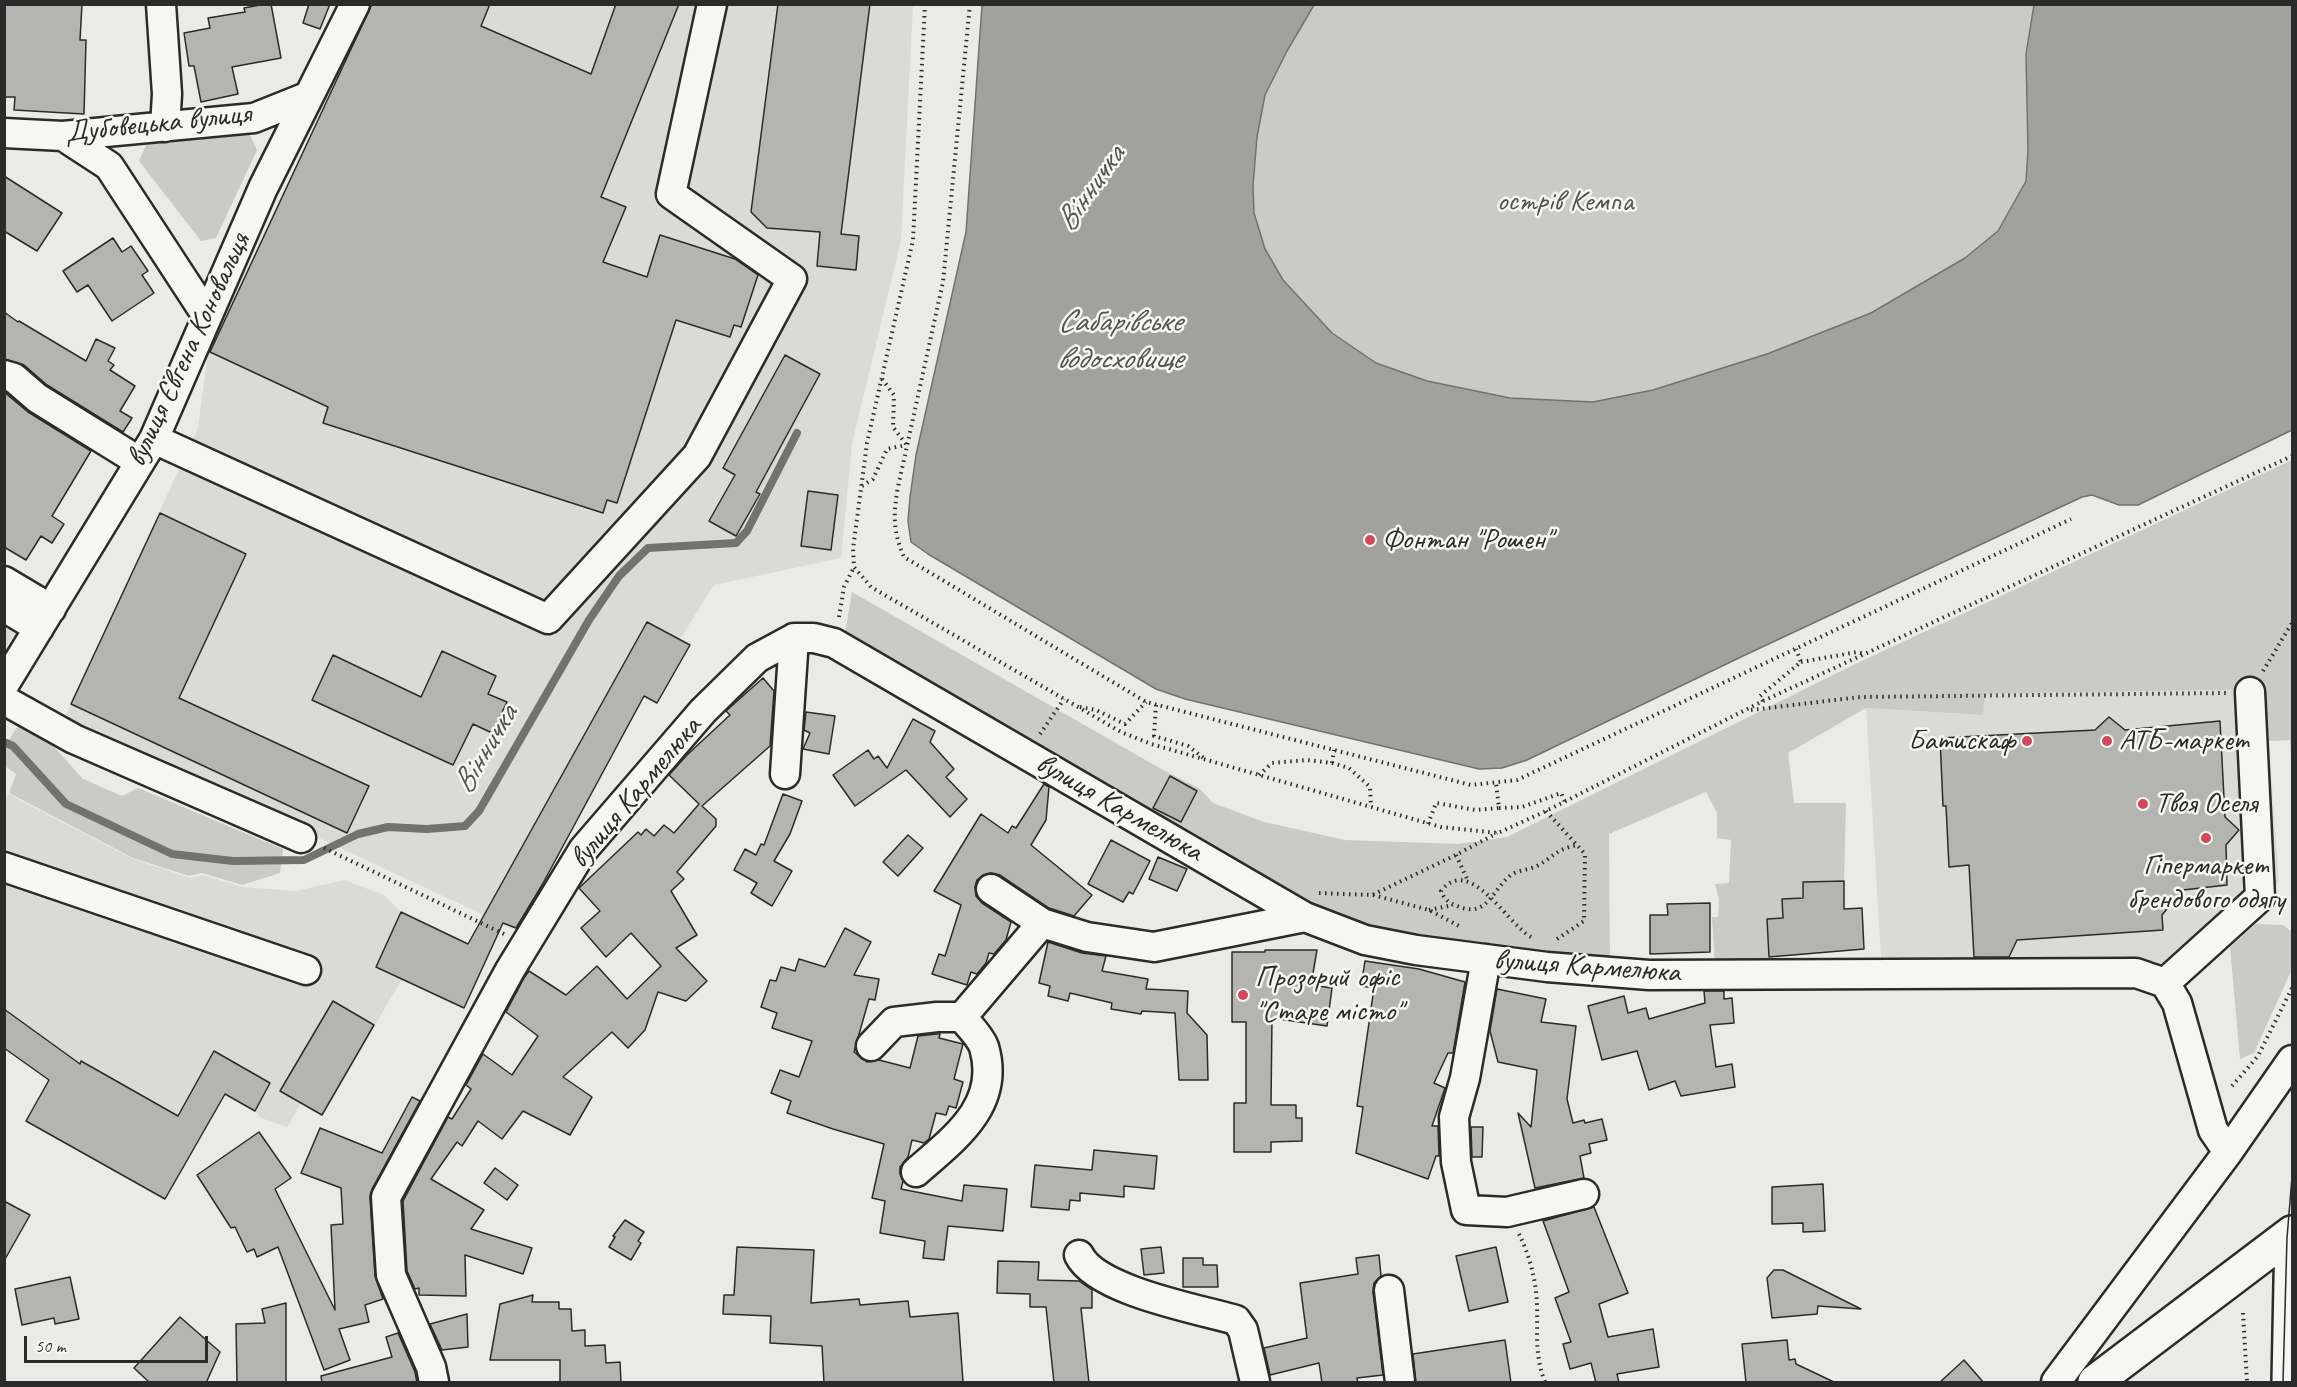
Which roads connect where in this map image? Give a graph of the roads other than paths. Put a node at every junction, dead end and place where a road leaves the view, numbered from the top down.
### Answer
1 (161, 4) edge
2 (355, 4) edge
3 (712, 4) edge
4 (309, 96) junction
5 (165, 127) junction
6 (4, 133) edge
7 (63, 136) junction
8 (207, 316) junction
9 (4, 375) edge
10 (147, 450) junction
11 (4, 581) edge
12 (4, 607) edge
13 (45, 618) junction
14 (794, 638) junction
15 (4, 685) edge
16 (2250, 692) road end
17 (4, 700) edge
18 (785, 774) dead end
19 (301, 838) road end
20 (4, 867) edge
21 (991, 889) dead end
22 (1311, 905) junction
23 (1042, 923) junction
24 (1486, 959) junction
25 (306, 970) dead end
26 (2164, 983) junction
27 (962, 1017) junction
28 (871, 1046) dead end
29 (2292, 1060) edge
30 (2228, 1152) junction
31 (916, 1172) dead end
32 (1584, 1194) dead end
33 (2292, 1232) edge
34 (1079, 1255) dead end
35 (1389, 1290) dead end
36 (434, 1383) edge
37 (1255, 1383) edge
38 (1400, 1383) edge
39 (2056, 1383) edge
40 (2095, 1383) edge
41 (2289, 1383) edge

1 - 5 street
2 - 4 street, вулиця Євгена Коновальця
3 - 10 street
4 - 5 street, Дубовецька вулиця
4 - 8 street, вулиця Євгена Коновальця
5 - 7 street, Дубовецька вулиця
6 - 7 street, Дубовецька вулиця
7 - 8 street
8 - 10 street, вулиця Євгена Коновальця
9 - 10 street
10 - 13 street, вулиця Євгена Коновальця
11 - 13 street
12 - 13 street
13 - 15 street, вулиця Євгена Коновальця
14 - 18 street
14 - 22 street, вулиця Кармелюка
14 - 36 street, вулиця Кармелюка
16 - 26 street
17 - 19 street
20 - 25 street
21 - 23 street
22 - 23 street
22 - 24 street, вулиця Кармелюка
23 - 27 street
24 - 26 street, вулиця Кармелюка
24 - 32 street
26 - 30 street
27 - 28 street
27 - 31 street
29 - 30 street
30 - 39 street
33 - 40 main road
33 - 41 main road
34 - 37 street
35 - 38 street

